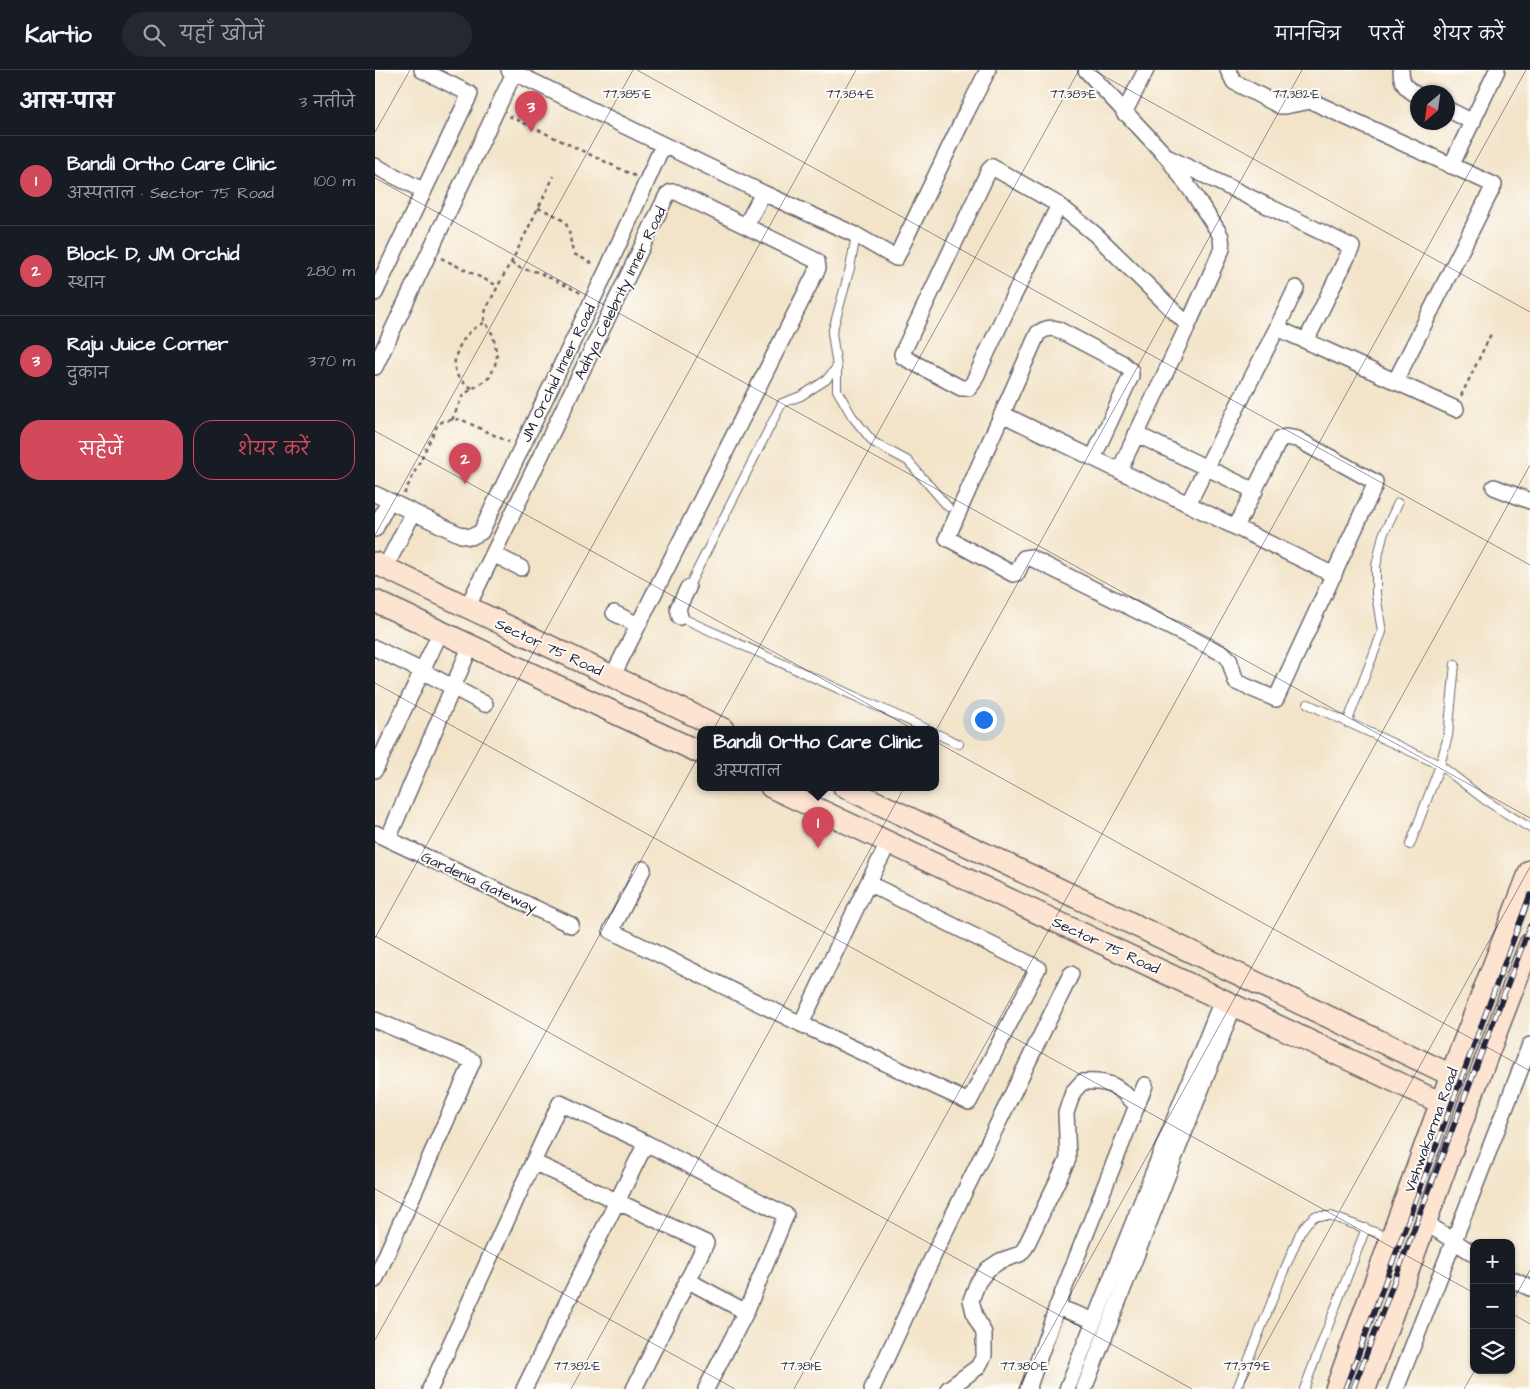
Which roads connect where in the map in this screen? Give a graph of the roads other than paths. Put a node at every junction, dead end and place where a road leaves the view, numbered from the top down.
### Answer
1 (422, 70) edge
2 (988, 70) edge
3 (1086, 70) edge
4 (1146, 70) edge
5 (1228, 70) edge
6 (1401, 70) edge
7 (1497, 70) edge
8 (511, 71) edge
9 (1410, 90) edge
10 (1125, 113) junction
11 (1455, 114) edge
12 (1473, 122) junction
13 (663, 145) junction
14 (1167, 157) junction
15 (375, 166) edge
16 (1451, 166) junction
17 (424, 191) junction
18 (763, 193) junction
19 (1059, 205) junction
20 (746, 225) junction
21 (856, 235) junction
22 (1296, 288) dead end
23 (375, 293) edge
24 (1188, 325) junction
25 (1277, 328) junction
26 (1306, 341) junction
27 (375, 367) edge
28 (837, 367) junction
29 (1395, 382) junction
30 (1455, 409) road end
31 (1002, 414) junction
32 (1136, 434) junction
33 (1093, 458) junction
34 (1206, 468) junction
35 (1119, 471) junction
36 (1494, 487) dead end
37 (1255, 490) junction
38 (375, 494) edge
39 (1530, 501) edge
40 (1398, 503) dead end
41 (394, 504) junction
42 (1188, 504) junction
43 (948, 507) dead end
44 (413, 514) junction
45 (1236, 527) junction
46 (375, 529) edge
47 (493, 554) junction
48 (380, 566) edge
49 (521, 568) dead end
50 (1334, 575) junction
51 (688, 588) joint
52 (375, 601) edge
53 (467, 608) junction
54 (614, 613) dead end
55 (680, 617) joint
56 (638, 625) junction
57 (441, 631) junction
58 (471, 645) junction
59 (375, 648) edge
60 (1455, 664) dead end
61 (422, 671) junction
62 (612, 677) junction
63 (453, 688) junction
64 (485, 704) dead end
65 (1309, 704) dead end
66 (1347, 723) junction
67 (717, 726) edge
68 (920, 726) edge
69 (939, 735) edge
70 (382, 738) edge
71 (959, 744) dead end
72 (697, 752) edge
73 (1439, 765) junction
74 (375, 770) edge
75 (780, 791) edge
76 (852, 791) edge
77 (1530, 828) edge
78 (381, 836) edge
79 (889, 842) junction
80 (1410, 845) dead end
81 (643, 869) dead end
82 (1530, 872) edge
83 (868, 883) junction
84 (571, 925) dead end
85 (1530, 944) edge
86 (1071, 974) dead end
87 (1228, 1002) junction
88 (375, 1020) edge
89 (801, 1024) junction
90 (1530, 1045) edge
91 (1404, 1052) junction
92 (1451, 1075) junction
93 (1391, 1080) junction
94 (1145, 1085) dead end
95 (1441, 1103) junction
96 (1137, 1106) junction
97 (646, 1143) junction
98 (533, 1162) junction
99 (617, 1201) junction
100 (1426, 1223) junction
101 (1366, 1228) junction
102 (1391, 1238) junction
103 (1454, 1242) junction
104 (1470, 1252) edge
105 (375, 1280) edge
106 (687, 1280) junction
107 (1515, 1281) edge
108 (1530, 1288) edge
109 (1057, 1307) junction
110 (745, 1312) junction
111 (1093, 1320) junction
112 (430, 1389) edge
113 (524, 1389) edge
114 (634, 1389) edge
115 (706, 1389) edge
116 (872, 1389) edge
117 (948, 1389) edge
118 (1028, 1389) edge
119 (1067, 1389) edge
120 (1084, 1389) edge
121 (1237, 1389) edge
122 (1304, 1389) edge
123 (1336, 1389) edge
124 (1365, 1389) edge
125 (1396, 1389) edge

1 - 17 street
2 - 21 street
3 - 10 street
4 - 10 street
5 - 16 street
6 - 9 street
7 - 12 street
8 - 13 street
8 - 27 street
10 - 14 street
11 - 12 street
12 - 16 street
13 - 18 street
13 - 44 street, JM Orchid Inner Road
14 - 24 street
14 - 26 street
15 - 17 street
16 - 29 street
17 - 23 street
18 - 20 street
18 - 21 street
19 - 19 street
19 - 24 street
20 - 47 street, Aditya Celebrity Inner Road
20 - 56 street, Aditya Celebrity Inner Road
21 - 28 lane
22 - 25 street
24 - 32 street
25 - 26 street
25 - 34 street
26 - 29 street
28 - 43 lane
28 - 51 lane
29 - 30 street
31 - 33 street
31 - 33 street
31 - 50 street
32 - 34 street
32 - 35 street
33 - 35 street
34 - 37 street
34 - 42 street
35 - 42 street
36 - 39 street
37 - 45 street
37 - 50 street
38 - 41 street, JM Orchid Inner Road
40 - 66 lane
41 - 44 street, JM Orchid Inner Road
41 - 46 street
42 - 45 street
44 - 48 street
45 - 50 street
47 - 49 street
47 - 53 street, Aditya Celebrity Inner Road
48 - 53 street, Sector 75 Road
51 - 55 street
52 - 57 street, Sector 75 Road
53 - 62 street, Sector 75 Road
54 - 56 street
55 - 68 lane
56 - 62 street, Aditya Celebrity Inner Road
57 - 58 street, Sector 75 Road
57 - 61 street
58 - 63 street, Gardenia Gateway
58 - 72 street, Sector 75 Road
59 - 61 street
60 - 73 lane
61 - 63 street
61 - 70 street
62 - 67 street, Sector 75 Road
63 - 64 street
63 - 78 street, Gardenia Gateway
65 - 66 lane
66 - 73 lane
69 - 71 lane
70 - 74 street
73 - 77 lane
73 - 80 lane
75 - 79 street, Sector 75 Road
76 - 91 street, Sector 75 Road
78 - 84 street, Gardenia Gateway
79 - 83 street
79 - 87 street, Sector 75 Road
81 - 89 street
82 - 92 street, Vishwakarma Road
83 - 89 street
83 - 89 street
85 - 100 street, Vishwakarma Road
86 - 116 street
87 - 93 street, Sector 75 Road
87 - 111 street
87 - 120 street
88 - 105 street
90 - 103 street
91 - 92 street, Sector 75 Road
91 - 93 street
92 - 95 street, Vishwakarma Road
93 - 95 street, Sector 75 Road
94 - 96 street
95 - 102 street, Vishwakarma Road
96 - 109 street
96 - 117 street
97 - 98 street
97 - 99 street
97 - 110 street
98 - 99 street
98 - 112 street
99 - 106 street
99 - 113 street
100 - 103 street
100 - 124 street, Vishwakarma Road
101 - 102 lane
101 - 121 lane
101 - 122 lane
102 - 123 street, Vishwakarma Road
103 - 104 street
103 - 125 street
106 - 110 street
106 - 114 street
107 - 108 street
109 - 111 street
109 - 118 street
110 - 115 street
111 - 119 street

